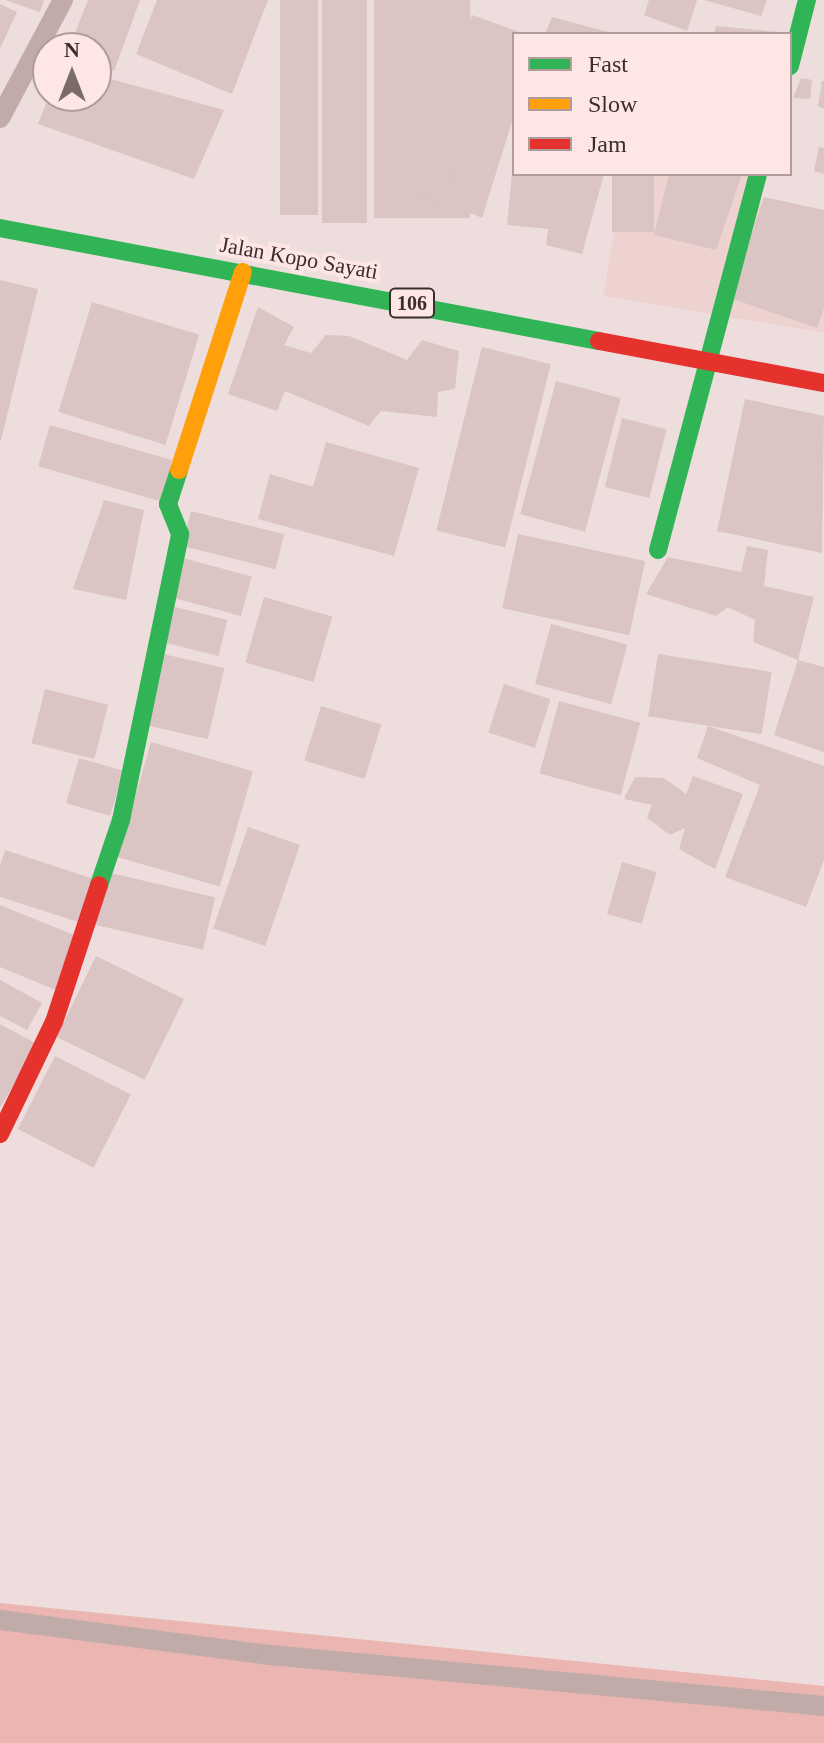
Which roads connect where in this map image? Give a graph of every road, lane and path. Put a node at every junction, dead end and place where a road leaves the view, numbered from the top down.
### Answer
1 (63, 0) edge
2 (807, 0) edge
3 (792, 58) edge
4 (0, 118) edge
5 (757, 176) edge
6 (0, 228) edge
7 (243, 272) junction
8 (708, 357) junction
9 (824, 383) edge
10 (658, 550) dead end
11 (0, 1134) edge
12 (0, 1620) edge
13 (824, 1706) edge

1 - 4 lane
2 - 3 street
5 - 8 street
6 - 7 street, Jalan Kopo Sayati / 106
7 - 8 street, Jalan Kopo Sayati / 106
7 - 11 street
8 - 9 street, Jalan Kopo Sayati / 106
8 - 10 street
12 - 13 lane

